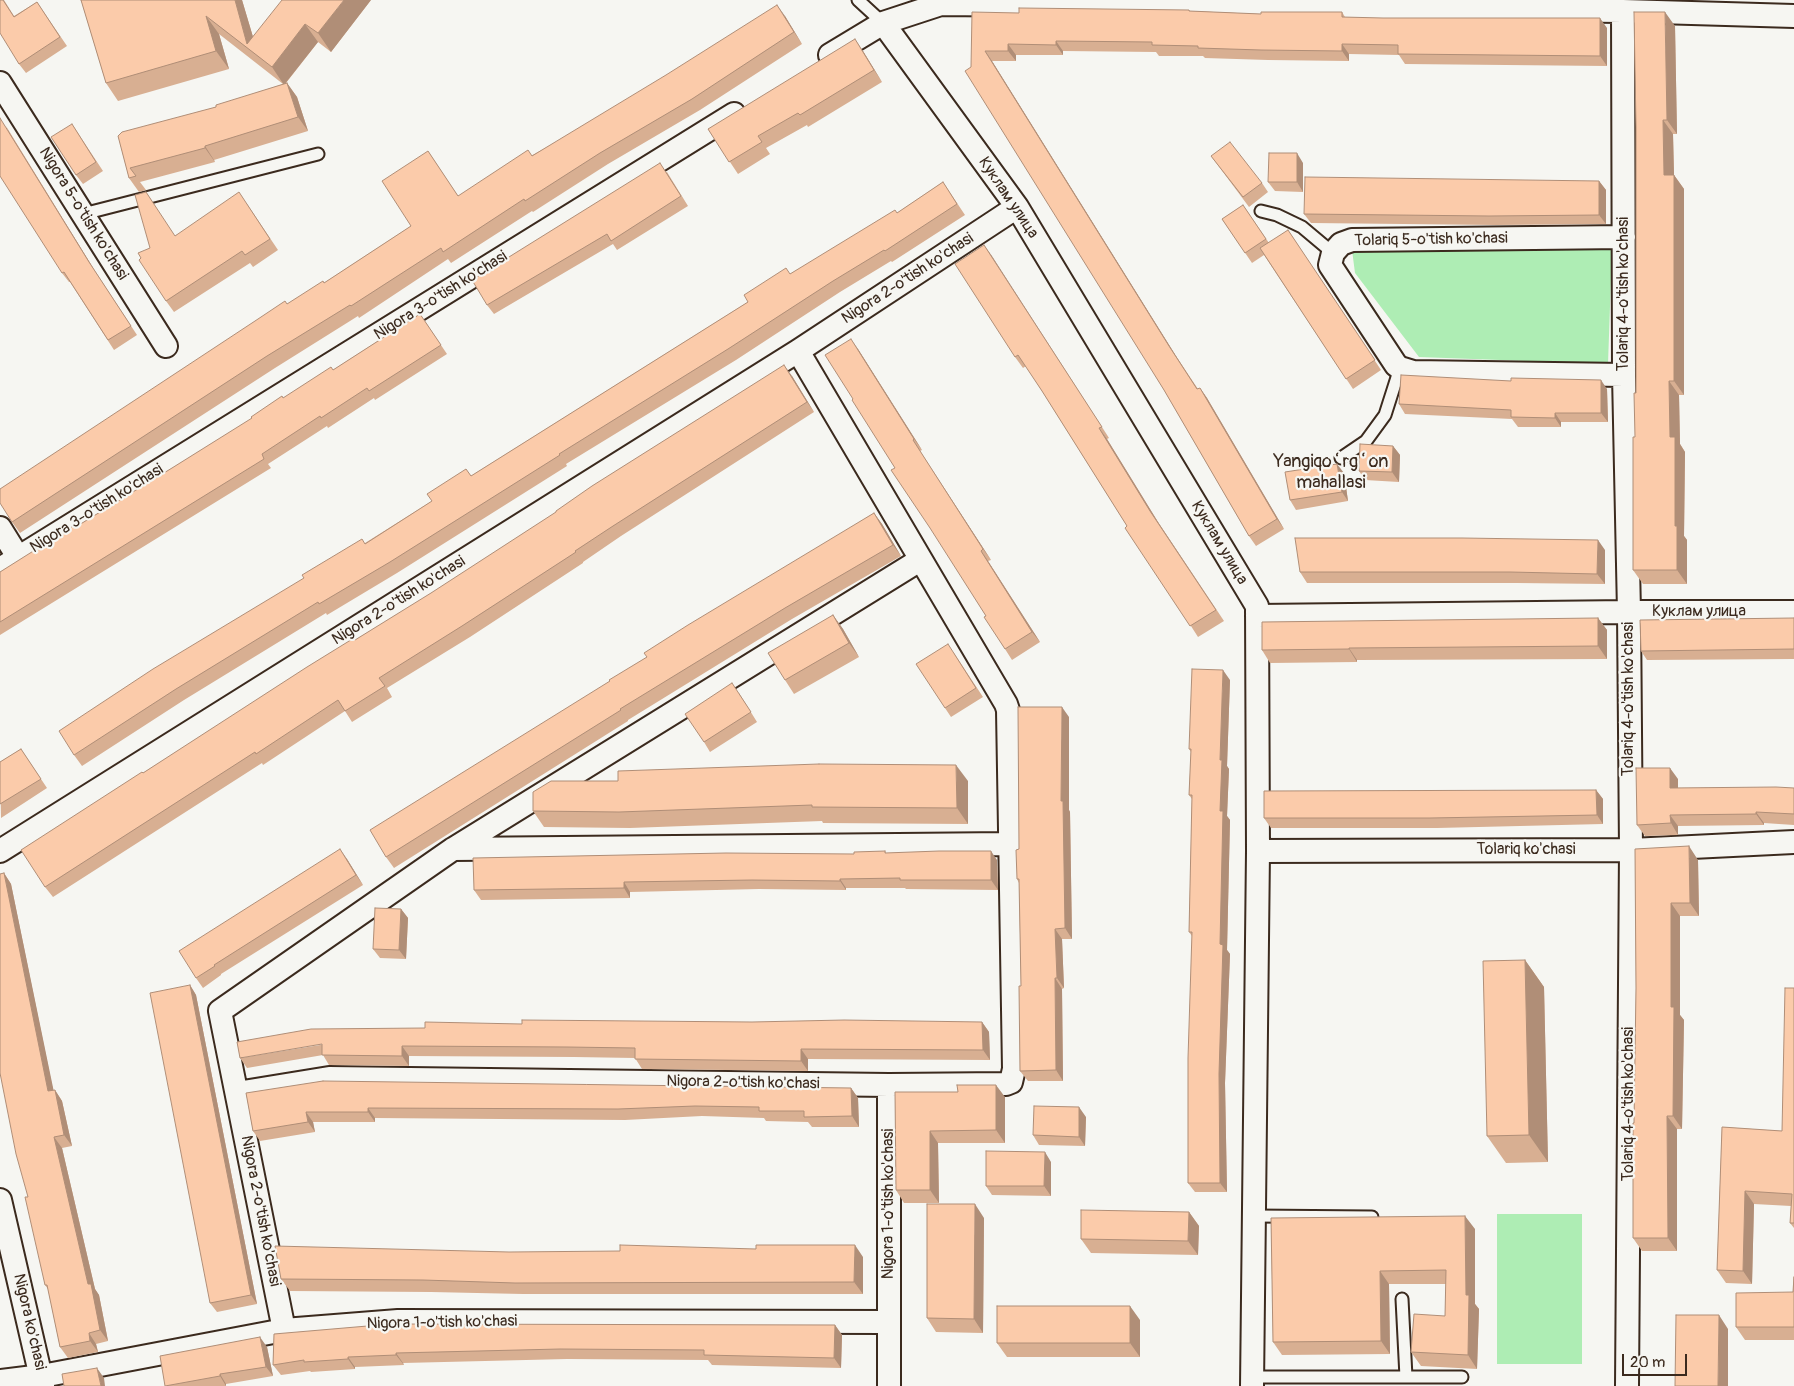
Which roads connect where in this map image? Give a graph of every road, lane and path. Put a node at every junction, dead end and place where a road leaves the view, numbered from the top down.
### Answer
1 (858, 0) edge
2 (1622, 11) junction
3 (1794, 16) edge
4 (882, 23) junction
5 (815, 65) edge
6 (0, 83) edge
7 (755, 101) edge
8 (318, 154) dead end
9 (1017, 207) junction
10 (1261, 211) dead end
11 (82, 214) junction
12 (1624, 237) junction
13 (1333, 253) junction
14 (166, 346) dead end
15 (798, 351) junction
16 (1400, 368) junction
17 (1624, 374) junction
18 (1341, 458) dead end
19 (0, 528) edge
20 (920, 560) junction
21 (9, 563) edge
22 (1629, 612) junction
23 (1794, 612) edge
24 (1257, 616) junction
25 (1794, 842) edge
26 (1009, 844) junction
27 (453, 849) junction
28 (1630, 850) junction
29 (0, 851) edge
30 (1258, 851) junction
31 (889, 1085) junction
32 (237, 1093) junction
33 (0, 1200) edge
34 (1254, 1216) junction
35 (1383, 1217) edge
36 (1402, 1299) dead end
37 (889, 1322) junction
38 (284, 1330) junction
39 (1406, 1377) junction
40 (1462, 1378) dead end
41 (42, 1381) edge
42 (1252, 1381) edge
43 (0, 1382) edge
44 (889, 1386) edge
45 (1627, 1386) edge

1 - 4 lane
2 - 3 street
2 - 4 street
2 - 12 street, Tolariq 4-o'tish ko'chasi
4 - 5 street
4 - 9 street, Куклам улица
6 - 11 street, Nigora 5-o'tish ko'chasi
7 - 21 street, Nigora 3-o'tish ko'chasi
8 - 11 lane
9 - 15 street, Nigora 2-o'tish ko'chasi
9 - 24 street, Куклам улица
10 - 13 lane
11 - 14 street, Nigora 5-o'tish ko'chasi
12 - 13 street, Tolariq 5-o'tish ko'chasi
12 - 17 street, Tolariq 4-o'tish ko'chasi
13 - 16 street, Tolariq 5-o'tish ko'chasi
15 - 20 street, Nigora 2-o'tish ko'chasi
15 - 29 street, Nigora 2-o'tish ko'chasi
16 - 17 street
16 - 18 lane
17 - 22 street, Tolariq 4-o'tish ko'chasi
19 - 21 street
20 - 26 street, Nigora 2-o'tish ko'chasi
20 - 27 street, Nigora 2-o'tish ko'chasi
22 - 23 street, Куклам улица
22 - 24 street, Куклам улица
22 - 28 street, Tolariq 4-o'tish ko'chasi
24 - 30 street
25 - 28 street, Tolariq ko'chasi
26 - 27 street
26 - 31 street, Nigora 2-o'tish ko'chasi
27 - 32 street, Nigora 2-o'tish ko'chasi
28 - 30 street, Tolariq ko'chasi
28 - 45 street, Tolariq 4-o'tish ko'chasi
30 - 34 street
31 - 32 street, Nigora 2-o'tish ko'chasi
31 - 37 street, Nigora 1-o'tish ko'chasi
32 - 38 street, Nigora 2-o'tish ko'chasi
33 - 41 street, Nigora ko'chasi
34 - 35 lane
34 - 42 street
36 - 39 lane
37 - 38 street, Nigora 1-o'tish ko'chasi
37 - 44 street, Nigora 1-o'tish ko'chasi
38 - 41 street, Nigora 1-o'tish ko'chasi
39 - 40 lane
39 - 42 lane
41 - 43 street, Nigora 1-o'tish ko'chasi

